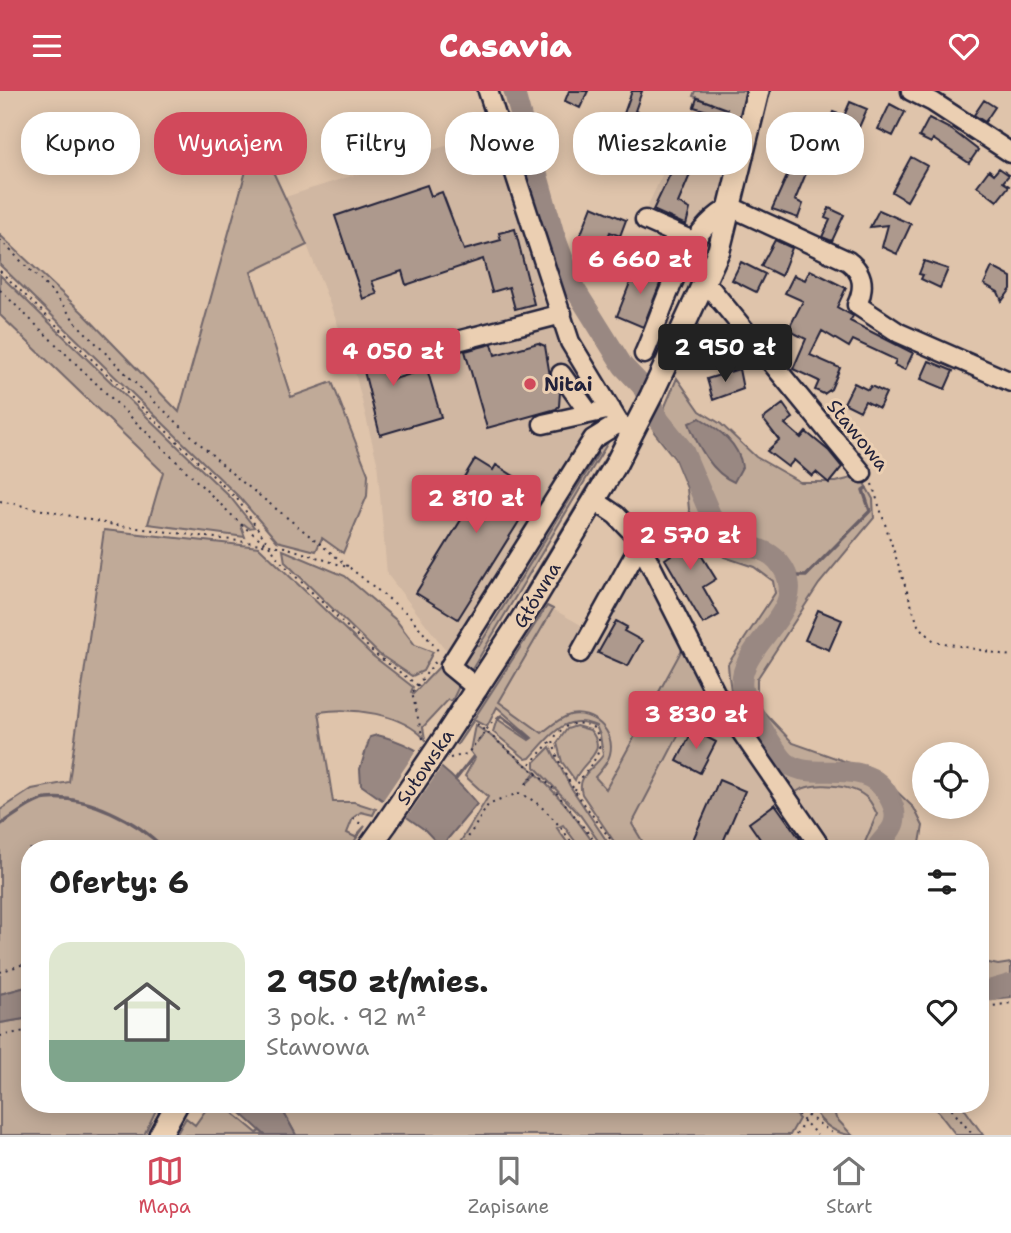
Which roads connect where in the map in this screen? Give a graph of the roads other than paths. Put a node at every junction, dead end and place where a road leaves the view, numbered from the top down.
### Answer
1 (488, 91) edge
2 (911, 91) edge
3 (761, 94) edge
4 (1011, 153) edge
5 (732, 207) junction
6 (645, 220) dead end
7 (693, 241) junction
8 (703, 289) junction
9 (562, 314) junction
10 (411, 353) dead end
11 (644, 354) dead end
12 (561, 374) dead end
13 (1011, 382) edge
14 (589, 413) junction
15 (626, 420) junction
16 (543, 423) dead end
17 (862, 473) road end
18 (594, 500) junction
19 (641, 543) junction
20 (580, 653) dead end
21 (480, 686) junction
22 (374, 840) edge
23 (815, 840) edge
24 (172, 1113) edge
25 (160, 1135) edge

1 - 9 street
2 - 4 street
3 - 5 main road, Główna
5 - 7 street
5 - 8 main road, Główna
5 - 13 street
6 - 7 street
7 - 11 street
8 - 15 main road, Główna
8 - 17 street, Stawowa
9 - 10 street
9 - 15 street
12 - 14 street
14 - 15 street
14 - 16 street
15 - 18 main road, Główna
15 - 21 street
18 - 19 street
18 - 21 main road, Główna
19 - 20 street
19 - 23 street
21 - 22 main road, Sułowska, bridge
24 - 25 main road

